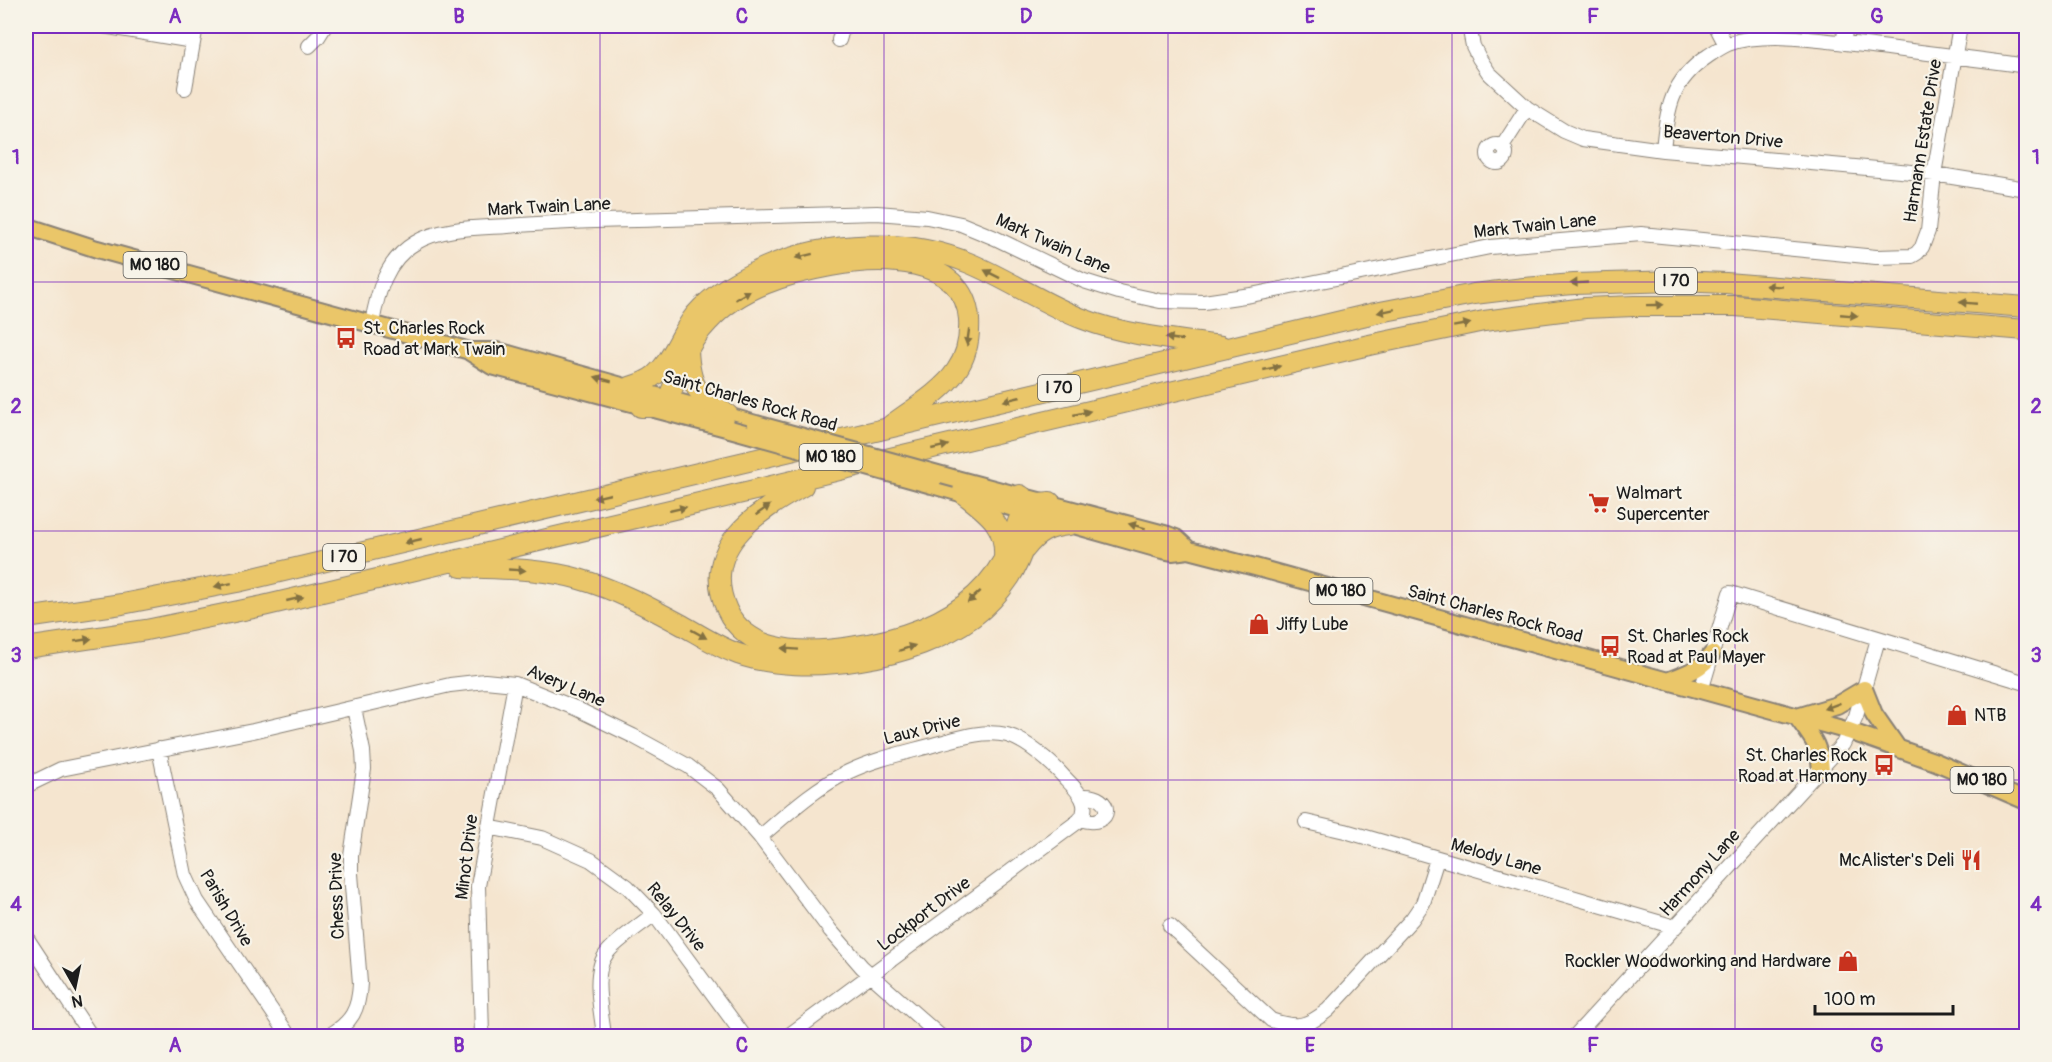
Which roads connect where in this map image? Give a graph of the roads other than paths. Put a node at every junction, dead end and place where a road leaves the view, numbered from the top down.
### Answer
1 (103, 26) edge
2 (196, 26) edge
3 (325, 26) edge
4 (843, 26) edge
5 (1470, 26) edge
6 (1716, 26) edge
7 (1845, 26) edge
8 (1960, 26) edge
9 (168, 31) edge
10 (839, 40) dead end
11 (193, 41) junction
12 (1844, 43) junction
13 (1726, 45) junction
14 (309, 46) dead end
15 (1955, 56) junction
16 (2026, 66) edge
17 (185, 88) dead end
18 (1527, 108) junction
19 (1502, 147) dead end
20 (1663, 150) junction
21 (1934, 174) junction
22 (2026, 189) edge
23 (26, 226) edge
24 (1912, 256) joint
25 (2026, 307) edge
26 (372, 324) junction
27 (2026, 330) edge
28 (1232, 347) junction
29 (688, 350) junction
30 (470, 351) junction
31 (668, 359) junction
32 (630, 387) junction
33 (664, 403) junction
34 (641, 407) joint
35 (729, 422) junction
36 (886, 429) junction
37 (822, 475) junction
38 (961, 487) junction
39 (1050, 502) joint
40 (1026, 506) junction
41 (1069, 525) junction
42 (1189, 550) junction
43 (1023, 551) junction
44 (1003, 560) junction
45 (438, 566) junction
46 (26, 618) edge
47 (1878, 639) junction
48 (26, 648) edge
49 (1712, 654) junction
50 (1667, 681) junction
51 (2026, 683) edge
52 (515, 684) junction
53 (1864, 689) junction
54 (1701, 691) junction
55 (354, 708) junction
56 (1797, 717) junction
57 (1850, 732) junction
58 (1897, 747) junction
59 (159, 749) junction
60 (1821, 770) junction
61 (26, 786) edge
62 (2026, 801) edge
63 (1082, 808) joint
64 (1306, 822) dead end
65 (488, 826) junction
66 (760, 837) junction
67 (1437, 859) junction
68 (654, 914) junction
69 (1170, 926) dead end
70 (1675, 927) junction
71 (26, 938) edge
72 (871, 975) junction
73 (91, 1036) edge
74 (289, 1036) edge
75 (328, 1036) edge
76 (482, 1036) edge
77 (604, 1036) edge
78 (744, 1036) edge
79 (788, 1036) edge
80 (940, 1036) edge
81 (1575, 1036) edge

1 - 9 street
2 - 11 street
3 - 14 street
4 - 10 street
5 - 18 street, Beaverton Drive
6 - 13 street
7 - 12 street
8 - 15 street, Harmann Estate Drive
9 - 11 street
11 - 17 street
12 - 13 street
12 - 15 street
13 - 20 street
15 - 16 street
15 - 21 street, Harmann Estate Drive
18 - 19 street
18 - 20 street, Beaverton Drive
20 - 21 street, Beaverton Drive
21 - 22 street, Beaverton Drive
21 - 24 street, Harmann Estate Drive
23 - 26 main road, Saint Charles Rock Road / MO 180
24 - 26 street, Mark Twain Lane
25 -> 28 highway, I 70
26 - 30 main road, Saint Charles Rock Road / MO 180
37 -> 27 highway, I 70
28 -> 31 highway
28 -> 36 highway, I 70
29 - 33 highway
29 - 35 highway
29 -> 36 highway
32 -> 30 main road, Saint Charles Rock Road / MO 180
30 - 34 main road, Saint Charles Rock Road / MO 180
31 - 32 highway
31 - 33 highway
32 - 33 main road, Saint Charles Rock Road / MO 180
33 - 34 highway
33 - 35 main road, Saint Charles Rock Road / MO 180
35 - 38 main road, Saint Charles Rock Road / MO 180, bridge
35 - 38 main road, Saint Charles Rock Road / MO 180, bridge
36 -> 46 highway, I 70
44 -> 37 highway
45 -> 37 highway, I 70
38 - 40 main road, Saint Charles Rock Road / MO 180
38 - 44 highway
39 - 40 highway
42 -> 39 main road, Saint Charles Rock Road / MO 180
40 - 41 main road, Saint Charles Rock Road / MO 180
40 - 43 highway
40 - 44 highway
41 - 42 main road, Saint Charles Rock Road / MO 180
41 - 43 highway
42 - 50 main road, Saint Charles Rock Road / MO 180
45 -> 43 highway
48 -> 45 highway, I 70
47 - 49 street
47 - 51 street
47 - 53 street, Harmony Lane
49 - 50 main road
49 - 54 street
50 - 54 main road, Saint Charles Rock Road / MO 180
52 - 55 street, Avery Lane
52 - 65 street, Minot Drive
52 - 66 street, Avery Lane
53 -> 56 main road
53 - 57 street, Harmony Lane
53 - 58 main road
54 - 56 main road, Saint Charles Rock Road / MO 180
55 - 59 street, Avery Lane
55 - 75 street, Chess Drive
56 - 57 main road, Saint Charles Rock Road / MO 180
56 - 60 main road
57 - 58 main road, Saint Charles Rock Road / MO 180
57 - 60 street, Harmony Lane
58 - 62 main road, Saint Charles Rock Road / MO 180
59 - 61 street, Avery Lane
59 - 74 street, Parish Drive
60 - 70 street, Harmony Lane
63 - 66 street, Laux Drive
63 - 72 street, Lockport Drive
64 - 67 street, Melody Lane
65 - 68 street, Relay Drive
65 - 76 street, Minot Drive
66 - 72 street, Avery Lane
67 - 69 street
67 - 70 street, Melody Lane
68 - 77 street
68 - 78 street, Relay Drive
70 - 81 street, Harmony Lane
71 - 73 street
72 - 79 street, Lockport Drive
72 - 80 street, Avery Lane

